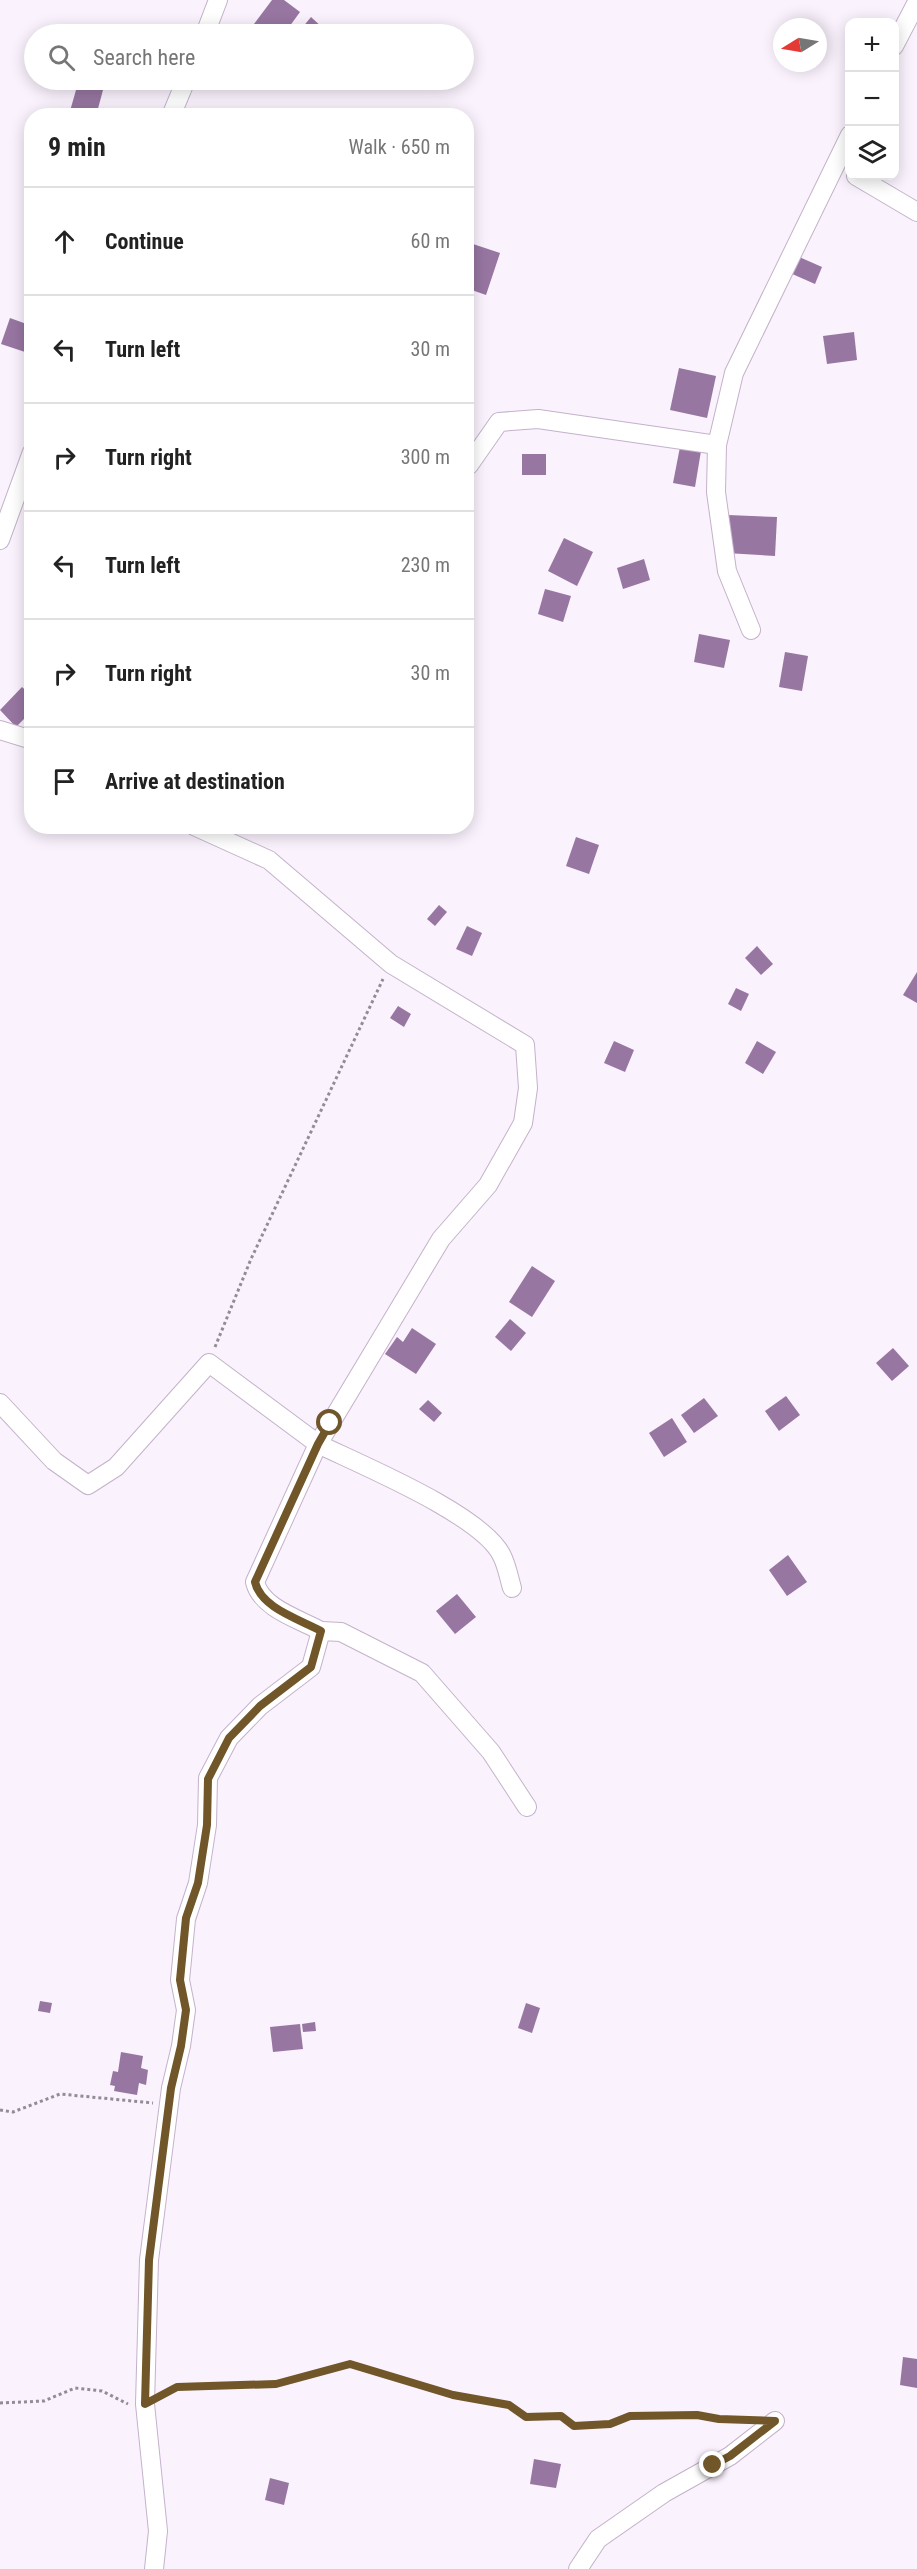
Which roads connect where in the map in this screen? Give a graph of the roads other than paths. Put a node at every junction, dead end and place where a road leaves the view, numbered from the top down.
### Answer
1 (218, 0) edge
2 (917, 2) edge
3 (209, 24) edge
4 (899, 36) edge
5 (182, 90) edge
6 (174, 108) edge
7 (842, 167) edge
8 (863, 180) edge
9 (917, 212) edge
10 (717, 445) junction
11 (474, 458) edge
12 (24, 474) edge
13 (0, 540) edge
14 (751, 630) dead end
15 (0, 730) edge
16 (24, 738) edge
17 (212, 834) edge
18 (0, 1403) edge
19 (318, 1444) junction
20 (512, 1588) dead end
21 (321, 1631) junction
22 (527, 1807) dead end
23 (775, 2421) road end
24 (154, 2569) edge
25 (578, 2569) edge

1 - 3 street
2 - 4 street
5 - 6 street
7 - 10 street
8 - 9 street
10 - 11 street
10 - 14 street
12 - 13 street
15 - 16 street
17 - 19 street
18 - 19 street
19 - 20 street
19 - 21 street
21 - 22 street
21 - 24 street
23 - 25 street

